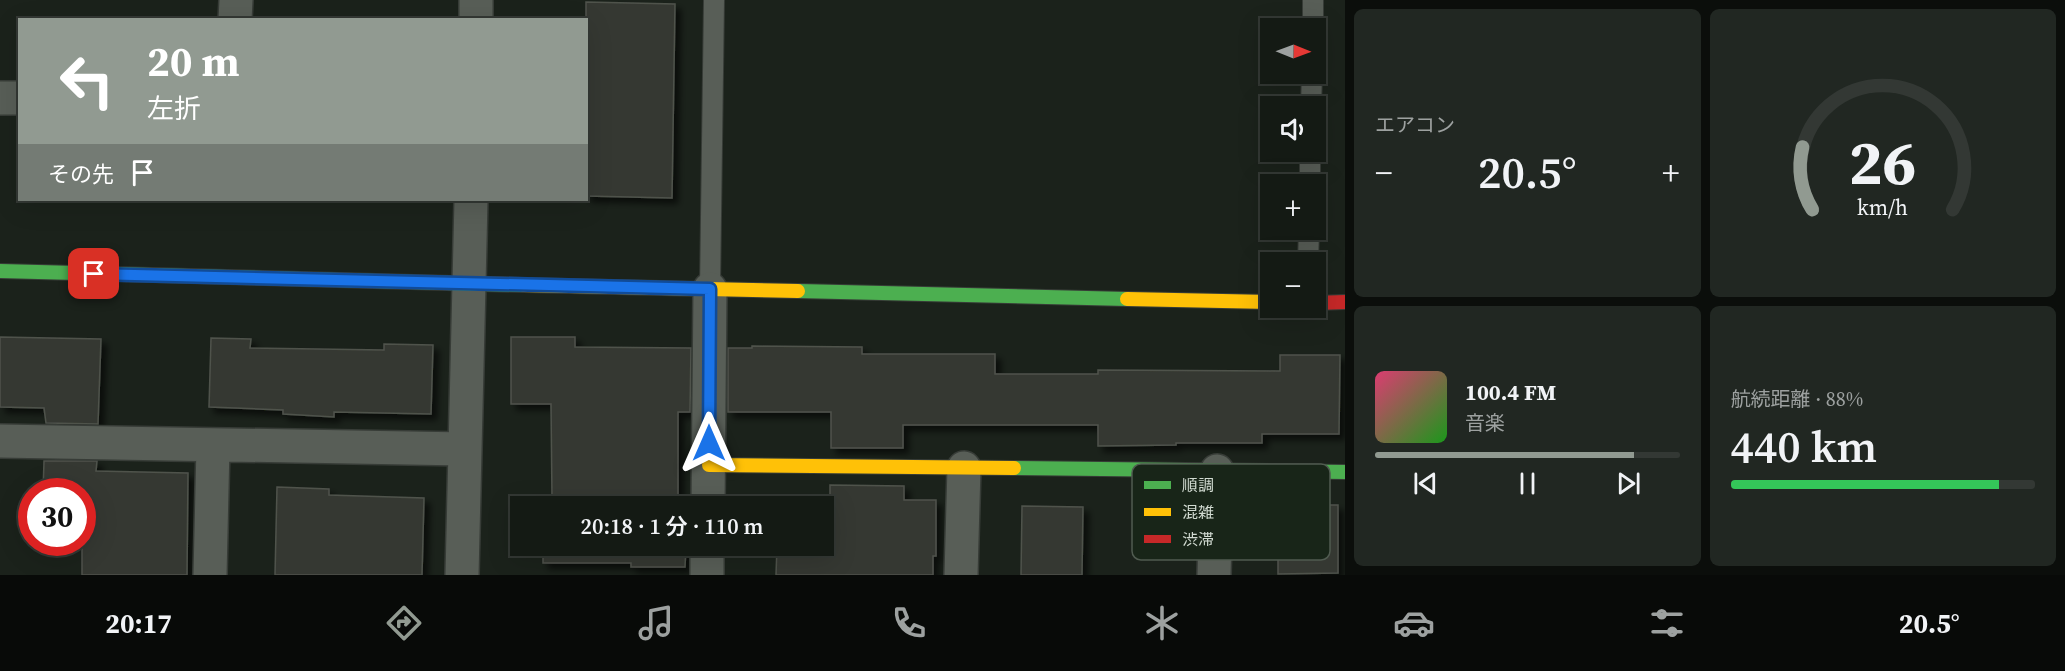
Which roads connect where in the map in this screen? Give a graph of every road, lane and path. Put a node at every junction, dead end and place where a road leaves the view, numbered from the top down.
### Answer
1 (236, 0) edge
2 (476, 0) edge
3 (714, 0) edge
4 (1313, 0) edge
5 (236, 18) edge
6 (476, 18) edge
7 (1313, 18) edge
8 (0, 98) edge
9 (18, 98) edge
10 (471, 201) edge
11 (0, 272) edge
12 (469, 284) junction
13 (710, 289) junction
14 (1260, 302) edge
15 (1345, 302) edge
16 (1326, 303) edge
17 (0, 441) edge
18 (213, 446) junction
19 (465, 449) junction
20 (709, 465) junction
21 (963, 468) junction
22 (1132, 470) edge
23 (1330, 472) edge
24 (1345, 472) edge
25 (708, 496) edge
26 (707, 556) edge
27 (1214, 560) edge
28 (210, 575) edge
29 (462, 575) edge
30 (706, 575) edge
31 (960, 575) edge
32 (1214, 575) edge

1 - 5 street
2 - 6 street
3 - 13 lane
4 - 7 lane
8 - 9 street
10 - 12 street
11 - 12 street
12 - 13 street
12 - 19 street
13 - 14 street
13 - 20 street
15 - 16 street
17 - 18 street
18 - 19 street
18 - 28 street
19 - 29 street
20 - 21 street
20 - 25 street
21 - 22 street
21 - 31 street
23 - 24 street
26 - 30 street
27 - 32 street

